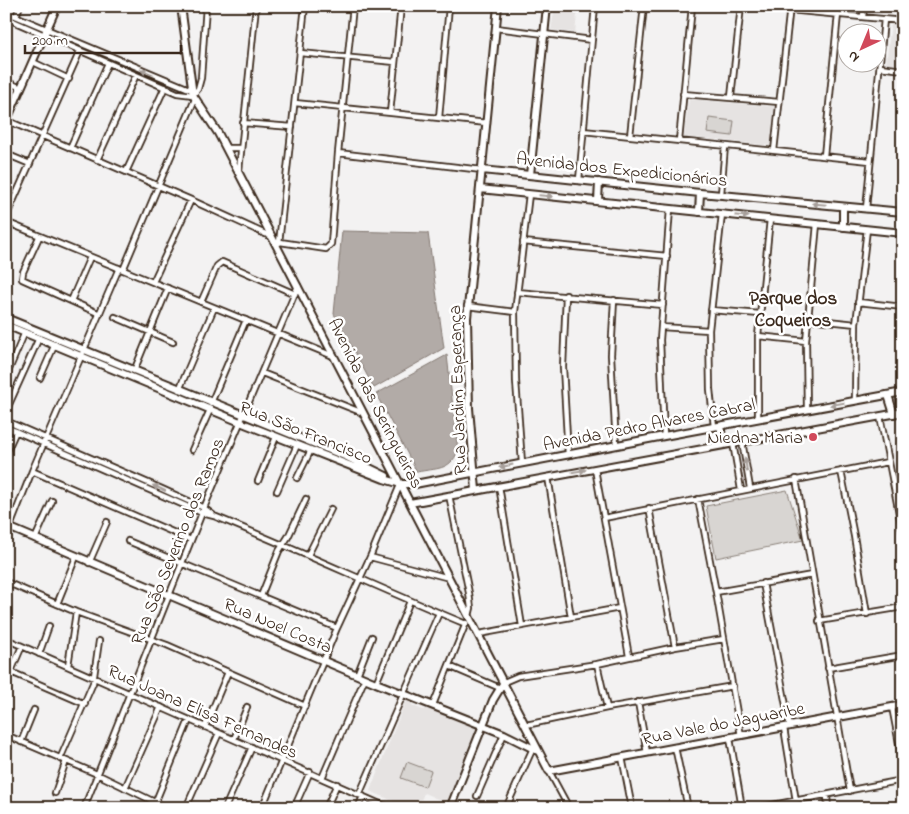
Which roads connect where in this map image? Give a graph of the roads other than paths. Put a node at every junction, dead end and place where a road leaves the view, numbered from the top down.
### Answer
1 (20, 6) edge
2 (57, 6) edge
3 (181, 6) edge
4 (206, 6) edge
5 (256, 6) edge
6 (287, 6) edge
7 (353, 6) edge
8 (401, 6) edge
9 (449, 6) edge
10 (498, 6) edge
11 (547, 6) edge
12 (595, 6) edge
13 (644, 6) edge
14 (692, 6) edge
15 (741, 6) edge
16 (864, 6) edge
17 (304, 7) edge
18 (789, 8) edge
19 (6, 12) edge
20 (838, 14) junction
21 (16, 16) junction
22 (863, 16) junction
23 (6, 18) edge
24 (884, 19) junction
25 (903, 21) edge
26 (884, 22) edge
27 (496, 28) junction
28 (46, 32) junction
29 (544, 34) junction
30 (592, 40) junction
31 (80, 51) junction
32 (300, 54) junction
33 (348, 58) junction
34 (33, 62) junction
35 (395, 62) junction
36 (108, 63) junction
37 (886, 68) edge
38 (903, 70) edge
39 (879, 72) edge
40 (136, 75) junction
41 (69, 79) junction
42 (6, 82) edge
43 (165, 87) junction
44 (21, 88) junction
45 (194, 94) junction
46 (683, 94) junction
47 (731, 97) junction
48 (779, 102) junction
49 (295, 103) junction
50 (342, 108) junction
51 (390, 113) junction
52 (439, 118) junction
53 (6, 121) edge
54 (243, 123) junction
55 (487, 123) junction
56 (292, 127) junction
57 (583, 131) junction
58 (42, 136) junction
59 (630, 136) junction
60 (679, 141) junction
61 (725, 146) junction
62 (70, 148) junction
63 (226, 148) junction
64 (241, 148) junction
65 (774, 151) junction
66 (338, 153) junction
67 (6, 154) edge
68 (824, 156) junction
69 (97, 160) junction
70 (870, 161) junction
71 (30, 164) junction
72 (482, 170) junction
73 (126, 172) junction
74 (238, 174) junction
75 (530, 175) junction
76 (578, 180) junction
77 (599, 182) junction
78 (158, 186) junction
79 (480, 190) junction
80 (700, 193) junction
81 (528, 194) junction
82 (720, 194) junction
83 (191, 200) junction
84 (598, 201) junction
85 (843, 207) junction
86 (670, 209) junction
87 (866, 209) junction
88 (699, 212) junction
89 (903, 212) edge
90 (722, 214) junction
91 (6, 217) edge
92 (770, 219) junction
93 (6, 222) edge
94 (817, 224) junction
95 (843, 226) junction
96 (867, 229) junction
97 (903, 233) edge
98 (40, 236) junction
99 (272, 238) junction
100 (523, 242) junction
101 (279, 244) junction
102 (667, 256) junction
103 (90, 257) junction
104 (121, 269) junction
105 (153, 282) junction
106 (298, 286) junction
107 (168, 288) junction
108 (517, 292) junction
109 (295, 294) junction
110 (566, 295) junction
111 (614, 300) junction
112 (72, 301) junction
113 (201, 302) junction
114 (858, 302) junction
115 (663, 305) junction
116 (468, 306) junction
117 (903, 307) edge
118 (214, 308) junction
119 (711, 310) junction
120 (515, 312) junction
121 (100, 314) junction
122 (760, 314) junction
123 (115, 317) dead end
124 (6, 318) edge
125 (808, 319) junction
126 (246, 320) junction
127 (856, 324) junction
128 (6, 325) edge
129 (661, 326) junction
130 (709, 330) junction
131 (25, 332) junction
132 (150, 332) junction
133 (278, 334) junction
134 (758, 336) junction
135 (39, 338) junction
136 (806, 341) junction
137 (173, 342) dead end
138 (55, 344) junction
139 (84, 354) junction
140 (335, 357) junction
141 (134, 371) junction
142 (8, 372) dead end
143 (262, 373) junction
144 (40, 378) dead end
145 (903, 383) edge
146 (179, 390) junction
147 (903, 392) edge
148 (888, 395) junction
149 (855, 400) junction
150 (210, 406) junction
151 (807, 409) junction
152 (6, 411) edge
153 (903, 412) edge
154 (363, 413) junction
155 (894, 414) junction
156 (880, 416) junction
157 (758, 418) junction
158 (242, 419) junction
159 (6, 421) edge
160 (717, 426) junction
161 (6, 427) edge
162 (16, 430) junction
163 (664, 436) junction
164 (276, 437) junction
165 (46, 441) junction
166 (742, 441) junction
167 (733, 443) junction
168 (297, 445) junction
169 (724, 445) junction
170 (616, 446) junction
171 (192, 450) dead end
172 (311, 450) junction
173 (6, 453) edge
174 (568, 455) junction
175 (888, 462) junction
176 (522, 463) junction
177 (595, 469) junction
178 (32, 471) junction
179 (841, 471) junction
180 (474, 472) junction
181 (548, 477) junction
182 (297, 478) dead end
183 (796, 479) junction
184 (258, 481) dead end
185 (400, 484) junction
186 (499, 486) junction
187 (750, 488) junction
188 (476, 490) junction
189 (741, 490) junction
190 (277, 491) dead end
191 (449, 496) junction
192 (306, 499) dead end
193 (698, 499) junction
194 (52, 501) dead end
195 (410, 503) junction
196 (649, 508) junction
197 (331, 509) dead end
198 (203, 511) junction
199 (604, 518) junction
200 (107, 522) dead end
201 (8, 527) edge
202 (903, 534) edge
203 (6, 538) edge
204 (35, 539) junction
205 (191, 540) junction
206 (128, 541) dead end
207 (283, 544) junction
208 (308, 555) junction
209 (76, 557) junction
210 (370, 557) junction
211 (89, 563) junction
212 (182, 563) junction
213 (812, 575) junction
214 (360, 578) junction
215 (451, 579) junction
216 (6, 582) edge
217 (763, 583) junction
218 (716, 592) junction
219 (169, 596) junction
220 (261, 596) junction
221 (410, 601) junction
222 (57, 604) junction
223 (903, 607) edge
224 (620, 608) junction
225 (76, 612) junction
226 (439, 612) junction
227 (469, 614) junction
228 (867, 614) junction
229 (571, 617) junction
230 (819, 622) junction
231 (466, 624) junction
232 (49, 626) dead end
233 (522, 626) junction
234 (337, 628) junction
235 (479, 634) junction
236 (372, 638) dead end
237 (6, 639) edge
238 (152, 639) junction
239 (724, 640) junction
240 (99, 641) dead end
241 (22, 646) junction
242 (676, 647) junction
243 (39, 654) junction
244 (903, 655) edge
245 (629, 656) junction
246 (324, 661) junction
247 (597, 664) junction
248 (68, 666) junction
249 (449, 666) junction
250 (828, 668) junction
251 (11, 672) junction
252 (228, 672) junction
253 (357, 675) junction
254 (94, 678) junction
255 (365, 678) junction
256 (6, 683) edge
257 (376, 683) junction
258 (502, 685) junction
259 (733, 686) junction
260 (129, 692) junction
261 (404, 694) junction
262 (638, 702) junction
263 (85, 704) junction
264 (433, 705) junction
265 (903, 705) edge
266 (305, 706) junction
267 (161, 707) junction
268 (247, 707) dead end
269 (892, 707) junction
270 (607, 708) junction
271 (34, 710) dead end
272 (838, 717) junction
273 (189, 720) junction
274 (526, 725) junction
275 (484, 726) junction
276 (205, 727) junction
277 (787, 727) junction
278 (219, 733) junction
279 (504, 734) junction
280 (741, 736) junction
281 (7, 738) edge
282 (730, 738) junction
283 (234, 739) junction
284 (21, 742) junction
285 (252, 747) junction
286 (676, 747) junction
287 (536, 750) junction
288 (647, 753) junction
289 (622, 757) junction
290 (60, 759) junction
291 (282, 760) junction
292 (66, 761) junction
293 (903, 764) edge
294 (550, 771) junction
295 (310, 772) junction
296 (97, 774) junction
297 (322, 778) junction
298 (903, 780) edge
299 (337, 784) junction
300 (125, 788) junction
301 (850, 791) junction
302 (55, 793) dead end
303 (827, 795) junction
304 (361, 796) junction
305 (477, 796) dead end
306 (796, 800) junction
307 (154, 805) edge
308 (84, 808) edge
309 (167, 808) edge
310 (186, 808) edge
311 (225, 808) edge
312 (262, 808) edge
313 (294, 808) edge
314 (326, 808) edge
315 (358, 808) edge
316 (389, 808) edge
317 (450, 808) edge
318 (506, 808) edge
319 (569, 808) edge
320 (632, 808) edge
321 (688, 808) edge
322 (742, 808) edge
323 (757, 808) edge
324 (828, 808) edge

1 - 21 street
2 - 28 street
3 - 45 street
4 - 45 street
5 - 54 street
6 - 17 street
7 - 33 street
8 - 35 street
9 - 52 street
10 - 27 street, Rua Jardim Esperança
11 - 29 street
12 - 30 street
13 - 59 street
14 - 46 street
15 - 47 street
16 - 22 street
17 - 32 street
18 - 20 street
18 - 48 street
19 - 21 street
20 - 22 street
20 - 68 street
21 - 28 street
22 - 24 street
23 - 28 street
24 - 25 street
24 - 26 street
27 - 29 street
27 - 55 street, Rua Jardim Esperança
28 - 31 street
28 - 34 street
45 -> 28 street
29 - 30 street
29 - 75 street
30 - 57 street
31 - 36 street
31 - 41 street
32 - 33 street
32 - 49 street
33 - 35 street
33 - 50 street
34 - 41 street
34 - 44 street
35 - 51 street
36 - 40 street
36 - 62 street
37 - 38 street
39 - 70 street
40 - 43 street
40 - 69 street
41 - 58 street
42 - 44 street
43 - 45 street
43 - 73 street
44 - 53 street
45 - 63 street, Avenida das Seringueiras
45 - 78 street
46 - 47 street
46 - 60 street
47 - 48 street
48 - 65 street
49 - 50 street
49 - 56 street
50 - 51 street
50 - 66 street
51 - 52 street
52 - 55 street
53 - 58 street
54 - 56 street
54 - 64 street
55 - 72 street, Rua Jardim Esperança
56 - 101 street
57 - 59 street
57 - 76 street
58 - 62 street
58 - 71 street
59 - 60 street
60 - 61 street
61 - 65 street
61 - 82 street
62 - 69 street
63 - 64 street
63 - 74 street, Avenida das Seringueiras
64 - 74 street
65 - 68 street
66 - 72 street, Avenida dos Expedicionários
66 - 101 street
67 - 71 street
68 - 70 street
69 - 73 street
70 - 87 street
71 - 91 street
72 - 75 street, Avenida dos Expedicionários
72 - 79 street, Rua Jardim Esperança
73 - 78 street
74 - 99 street, Avenida das Seringueiras
75 - 76 street, Avenida dos Expedicionários
76 - 77 street, Avenida dos Expedicionários
77 - 80 street, Avenida dos Expedicionários
77 - 84 street
78 - 83 street
78 - 104 street
79 - 81 street, Avenida dos Expedicionários
79 - 116 street, Rua Jardim Esperança
80 - 82 street, Avenida dos Expedicionários
80 - 88 street
81 -> 84 street, Avenida dos Expedicionários
81 - 100 street
85 -> 82 street, Avenida dos Expedicionários
83 - 99 street
83 - 105 street
84 - 86 street, Avenida dos Expedicionários
85 - 87 street, Avenida dos Expedicionários
85 - 95 street
86 - 88 street, Avenida dos Expedicionários
86 - 102 street
87 - 89 street, Avenida dos Expedicionários
88 - 90 street, Avenida dos Expedicionários
90 -> 92 street, Avenida dos Expedicionários
90 - 119 street
92 - 94 street, Avenida dos Expedicionários
92 - 122 street
93 - 98 street
94 - 95 street, Avenida dos Expedicionários
94 - 125 street
95 - 96 street, Avenida dos Expedicionários
96 - 97 street, Avenida dos Expedicionários
96 - 114 street
98 - 103 street
98 - 112 street
99 - 101 street, Avenida das Seringueiras
100 - 102 street
100 - 108 street
101 - 106 street, Avenida das Seringueiras
102 - 115 street
103 - 104 street
103 - 112 street
104 - 105 street
104 - 121 street
105 - 107 street
106 - 109 street, Rua São Severino dos Ramos
106 - 140 street, Avenida das Seringueiras
107 - 113 street
107 - 132 street
108 - 110 street
108 - 120 street
109 - 113 street
109 - 133 street, Rua São Severino dos Ramos
110 - 111 street
110 - 174 street
111 - 115 street
111 - 170 street
112 - 121 street
113 - 118 street
114 - 117 street
114 - 127 street
115 - 129 street
116 - 120 street
116 - 180 street, Rua Jardim Esperança
118 - 126 street
118 - 146 street
119 - 122 street
119 - 130 street
120 - 176 street
121 - 139 street
122 - 134 street
123 - 132 street
124 - 139 street, Rua São Francisco
125 - 127 street
125 - 136 street
126 - 133 street
126 - 150 street
127 - 149 street
128 - 131 street, Rua São Francisco
129 - 130 street
129 - 163 street
130 - 160 street
131 - 135 street, Rua São Francisco
131 - 142 street
132 - 137 street
132 - 141 street
133 - 140 street
133 - 143 street, Rua São Severino dos Ramos
134 - 136 street
134 - 157 street
135 - 138 street, Rua São Francisco
135 - 152 street
136 - 151 street
138 - 139 street, Rua São Francisco
138 - 144 street
139 - 141 street, Rua São Francisco
139 - 150 street, Rua São Francisco
139 - 165 street
140 - 154 street, Avenida das Seringueiras
141 - 146 street, Rua São Francisco
143 - 154 street
143 - 158 street, Rua São Severino dos Ramos
145 - 147 street
146 - 150 street, Rua São Francisco
147 - 148 street, Avenida Pedro Alvares Cabral
148 - 149 street, Avenida Pedro Alvares Cabral
148 - 155 street
149 -> 151 street, Avenida Pedro Alvares Cabral
150 - 158 street, Rua São Francisco
150 - 171 street
151 - 157 street, Avenida Pedro Alvares Cabral
153 - 155 street, Avenida Pedro Alvares Cabral
154 - 185 street, Avenida das Seringueiras
155 - 156 street, Avenida Pedro Alvares Cabral
156 - 166 street, Avenida Pedro Alvares Cabral
156 - 175 street
157 - 160 street, Avenida Pedro Alvares Cabral
158 - 164 street, Rua São Francisco
158 - 185 street, Rua São Francisco
158 - 198 street, Rua São Severino dos Ramos
159 - 165 street
160 - 163 street, Avenida Pedro Alvares Cabral
160 - 169 street
161 - 162 street
162 - 165 street
162 - 173 street
163 - 170 street, Avenida Pedro Alvares Cabral
164 - 168 street, Rua São Francisco
164 - 184 street
165 - 178 street
165 - 198 street
166 - 167 street, Avenida Pedro Alvares Cabral
187 -> 166 street
167 - 169 street, Avenida Pedro Alvares Cabral
167 - 189 street
168 - 172 street, Rua São Francisco
168 - 190 street
169 - 177 street, Avenida Pedro Alvares Cabral
170 - 174 street, Avenida Pedro Alvares Cabral
172 - 182 street
172 - 185 street, Rua São Francisco
174 - 176 street, Avenida Pedro Alvares Cabral
175 - 179 street
175 - 202 street
176 -> 180 street, Avenida Pedro Alvares Cabral
181 -> 177 street, Avenida Pedro Alvares Cabral
177 - 199 street
178 - 201 street
178 - 205 street
179 - 183 street
179 - 228 street
180 - 185 street, Avenida Pedro Alvares Cabral
180 - 188 street, Rua Jardim Esperança
181 - 186 street, Avenida Pedro Alvares Cabral
181 - 229 street
183 - 187 street
183 - 213 street
185 - 195 street, Avenida das Seringueiras
185 - 210 street
186 - 188 street, Avenida Pedro Alvares Cabral
186 - 233 street
187 - 189 street
188 - 191 street, Avenida Pedro Alvares Cabral
189 - 193 street
191 - 195 street, Avenida Pedro Alvares Cabral
191 - 227 street
192 - 207 street
193 - 196 street
193 - 218 street
194 - 204 street
195 - 215 street, Avenida das Seringueiras
196 - 199 street
196 - 242 street
197 - 208 street
198 - 205 street, Rua São Severino dos Ramos
198 - 207 street
199 - 224 street
200 - 211 street
201 - 203 street
201 - 204 street, Rua Noel Costa
204 - 209 street, Rua Noel Costa
205 - 212 street, Rua São Severino dos Ramos
206 - 212 street
207 - 208 street
207 - 220 street
208 - 214 street
209 - 211 street, Rua Noel Costa
209 - 222 street
210 - 214 street
210 - 215 street
211 - 219 street, Rua Noel Costa
212 - 219 street, Rua São Severino dos Ramos
212 - 220 street
213 - 217 street
213 - 230 street
214 - 221 street
214 - 234 street
215 - 227 street, Avenida das Seringueiras
216 - 222 street
217 - 218 street
217 - 277 street
218 - 239 street
219 - 238 street, Rua São Severino dos Ramos
219 - 246 street, Rua Noel Costa
220 - 234 street
221 - 226 street
221 - 257 street
222 - 225 street
223 - 228 street
224 - 229 street
224 - 245 street
225 - 238 street
225 - 248 street
226 - 231 street
226 - 261 street
227 - 231 street
227 - 235 street, Avenida das Seringueiras
228 - 230 street
229 - 233 street
230 - 250 street
231 - 249 street
232 - 243 street
233 - 235 street
234 - 246 street
235 - 258 street, Avenida das Seringueiras
236 - 253 street
237 - 241 street, Rua Joana Elisa Fernandes
238 - 252 street
238 - 260 street, Rua São Severino dos Ramos
239 - 242 street
239 - 259 street
240 - 254 street
241 - 243 street, Rua Joana Elisa Fernandes
241 - 251 street
242 - 245 street
243 - 248 street, Rua Joana Elisa Fernandes
244 - 250 street
245 - 247 street
246 - 253 street, Rua Noel Costa
246 - 266 street
247 - 258 street
247 - 270 street
248 - 254 street, Rua Joana Elisa Fernandes
249 - 258 street
249 - 264 street
250 - 272 street
251 - 256 street
251 - 263 street
252 - 266 street
252 - 276 street
253 - 255 street, Rua Noel Costa
254 - 260 street, Rua Joana Elisa Fernandes
254 - 263 street
255 - 257 street, Rua Noel Costa
255 - 297 street
257 - 261 street, Rua Noel Costa
258 - 274 street, Avenida das Seringueiras
258 - 275 street
259 - 262 street
259 - 280 street
260 - 267 street, Rua Joana Elisa Fernandes
260 - 296 street, Rua São Severino dos Ramos
261 - 264 street, Rua Noel Costa
261 - 304 street
262 - 270 street
262 - 288 street
263 - 290 street
264 - 275 street, Rua Noel Costa
265 - 269 street, Rua Vale do Jaguaribe
266 - 291 street
267 - 273 street, Rua Joana Elisa Fernandes
267 - 300 street
268 - 283 street
269 - 272 street, Rua Vale do Jaguaribe
269 - 293 street
270 - 274 street
271 - 284 street
272 - 277 street, Rua Vale do Jaguaribe
272 - 301 street
273 - 276 street, Rua Joana Elisa Fernandes
273 - 307 street
274 - 287 street, Avenida das Seringueiras
275 - 279 street, Rua Noel Costa
275 - 317 street
276 - 278 street, Rua Joana Elisa Fernandes
277 - 280 street, Rua Vale do Jaguaribe
277 - 306 street
278 - 283 street, Rua Joana Elisa Fernandes
278 - 310 street
279 - 287 street, Rua Noel Costa
279 - 305 street
280 - 282 street, Rua Vale do Jaguaribe
281 - 284 street
282 - 286 street, Rua Vale do Jaguaribe
282 - 322 street
283 - 285 street, Rua Joana Elisa Fernandes
284 - 290 street
285 - 291 street, Rua Joana Elisa Fernandes
285 - 311 street
286 - 288 street, Rua Vale do Jaguaribe
286 - 321 street
287 - 294 street, Avenida das Seringueiras
287 - 318 street
288 - 289 street, Rua Vale do Jaguaribe
289 - 294 street, Rua Vale do Jaguaribe
289 - 320 street
290 - 292 street
291 - 295 street, Rua Joana Elisa Fernandes
291 - 312 street
292 - 296 street
292 - 302 street
294 - 319 street, Avenida das Seringueiras
295 - 297 street, Rua Joana Elisa Fernandes
295 - 313 street
296 - 300 street
296 - 308 street, Rua São Severino dos Ramos
297 - 299 street, Rua Joana Elisa Fernandes
298 - 301 street
299 - 304 street, Rua Joana Elisa Fernandes
299 - 314 street
300 - 307 street
301 - 303 street
303 - 306 street
303 - 324 street
304 - 315 street
304 - 316 street, Rua Joana Elisa Fernandes
306 - 323 street
307 - 309 street

